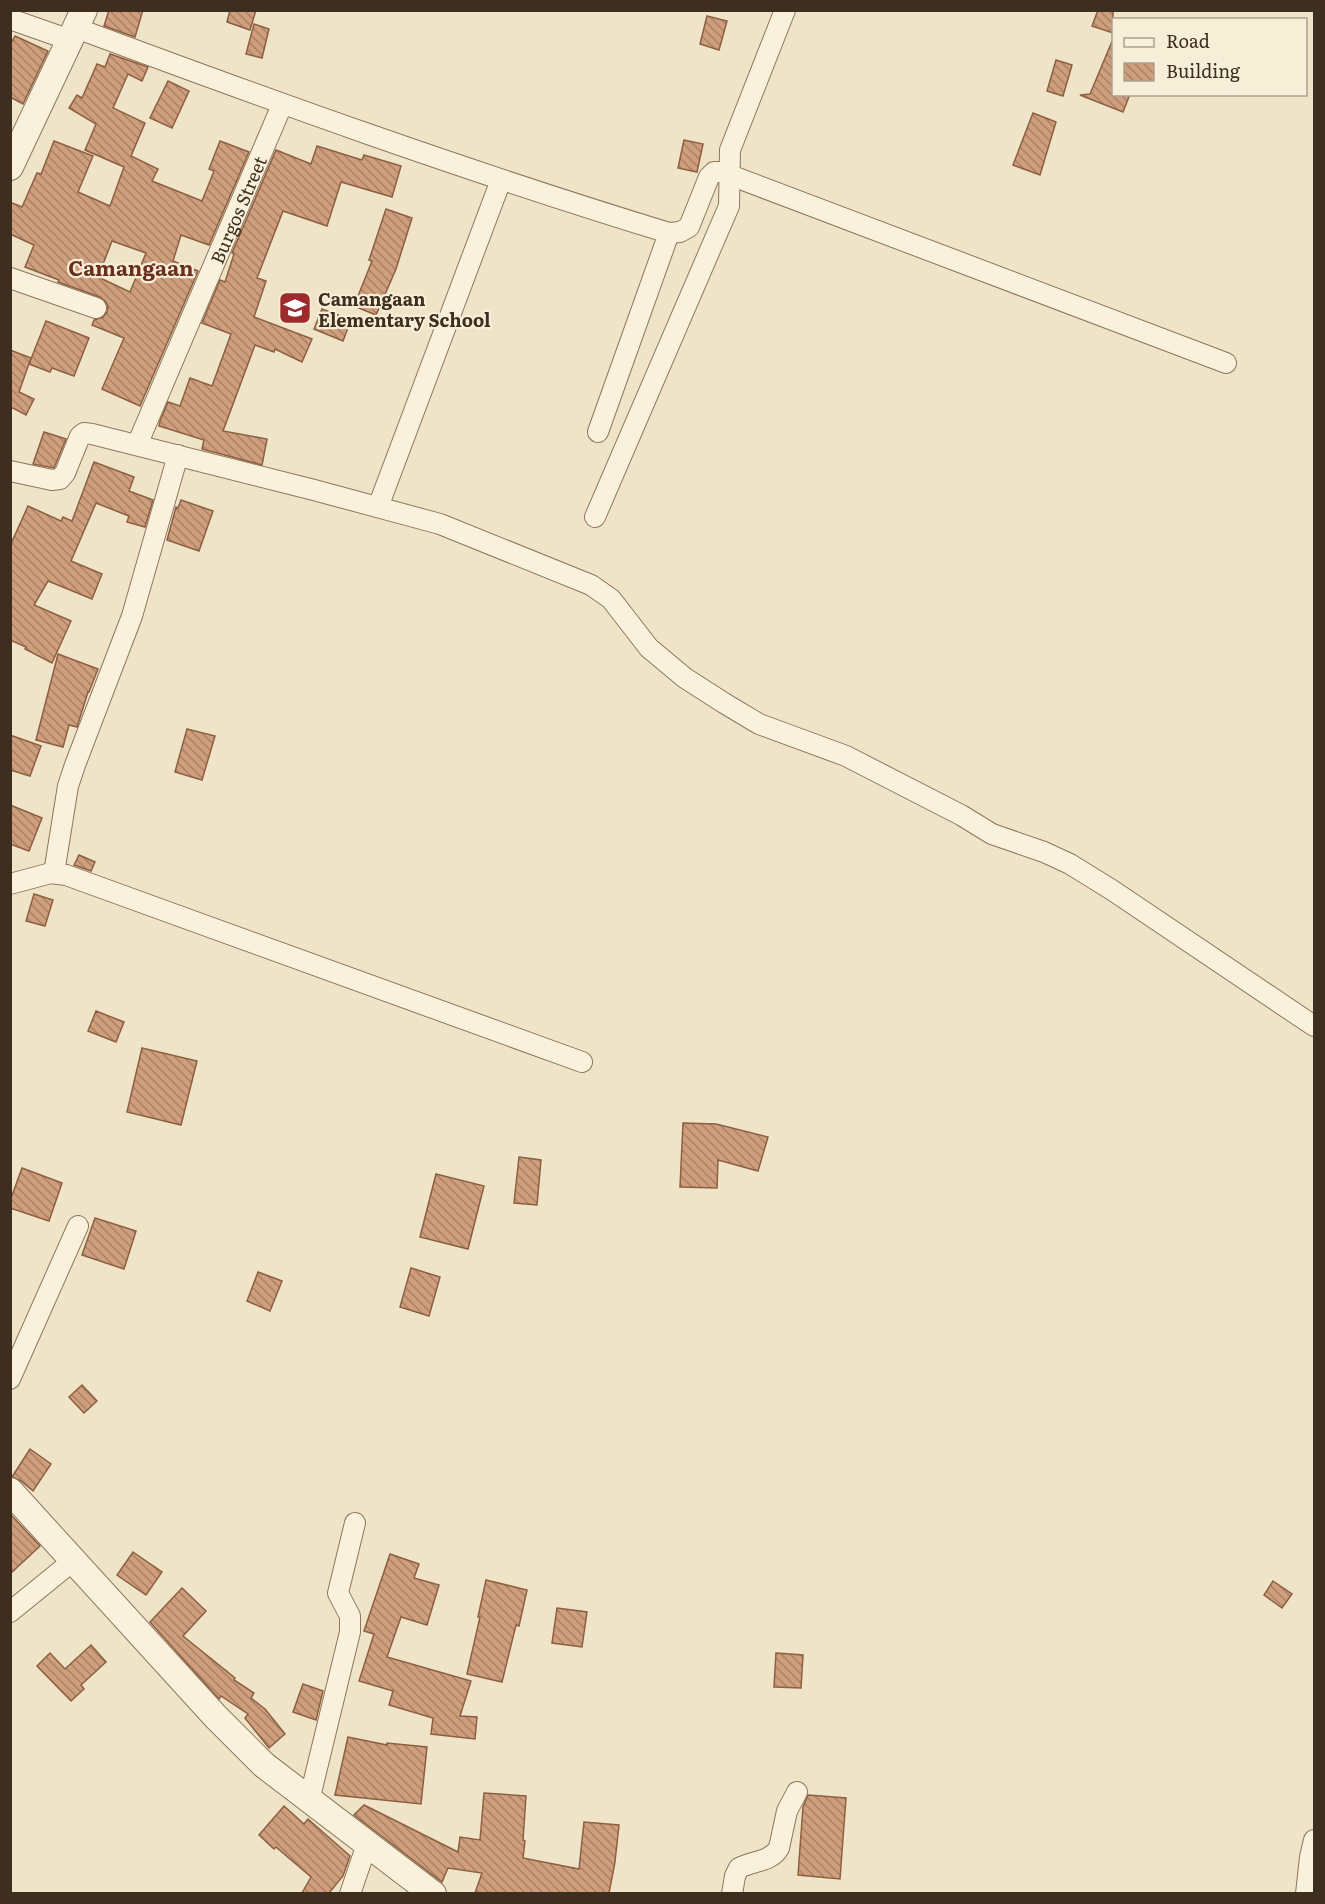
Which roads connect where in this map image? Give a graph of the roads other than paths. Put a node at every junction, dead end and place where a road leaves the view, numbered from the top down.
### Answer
1 (785, 10) edge
2 (10, 19) edge
3 (77, 26) edge
4 (282, 105) junction
5 (10, 167) edge
6 (730, 175) junction
7 (501, 180) junction
8 (669, 233) junction
9 (10, 278) edge
10 (96, 308) dead end
11 (1226, 363) dead end
12 (598, 432) dead end
13 (137, 445) junction
14 (178, 455) junction
15 (10, 471) edge
16 (378, 507) junction
17 (596, 517) dead end
18 (54, 873) junction
19 (10, 884) edge
20 (1314, 1026) edge
21 (582, 1062) dead end
22 (78, 1226) dead end
23 (10, 1379) edge
24 (10, 1491) edge
25 (355, 1523) dead end
26 (74, 1560) junction
27 (10, 1612) edge
28 (797, 1792) dead end
29 (309, 1801) junction
30 (1314, 1840) edge
31 (367, 1844) junction
32 (350, 1893) edge
33 (433, 1893) edge
34 (732, 1893) edge
35 (1306, 1893) edge

1 - 6 street
2 - 3 street
3 - 4 street
3 - 5 street
4 - 7 street
4 - 13 street, Burgos Street
6 - 8 street
6 - 11 street
6 - 17 street
7 - 8 street
7 - 16 street
8 - 12 street
9 - 10 street
13 - 14 street
13 - 15 street
14 - 16 street
14 - 18 street
16 - 20 street
18 - 19 street
18 - 21 street
22 - 23 street
24 - 26 street
25 - 29 street
26 - 27 street
26 - 29 street
28 - 34 street
29 - 31 street
30 - 35 street
31 - 32 street
31 - 33 street

